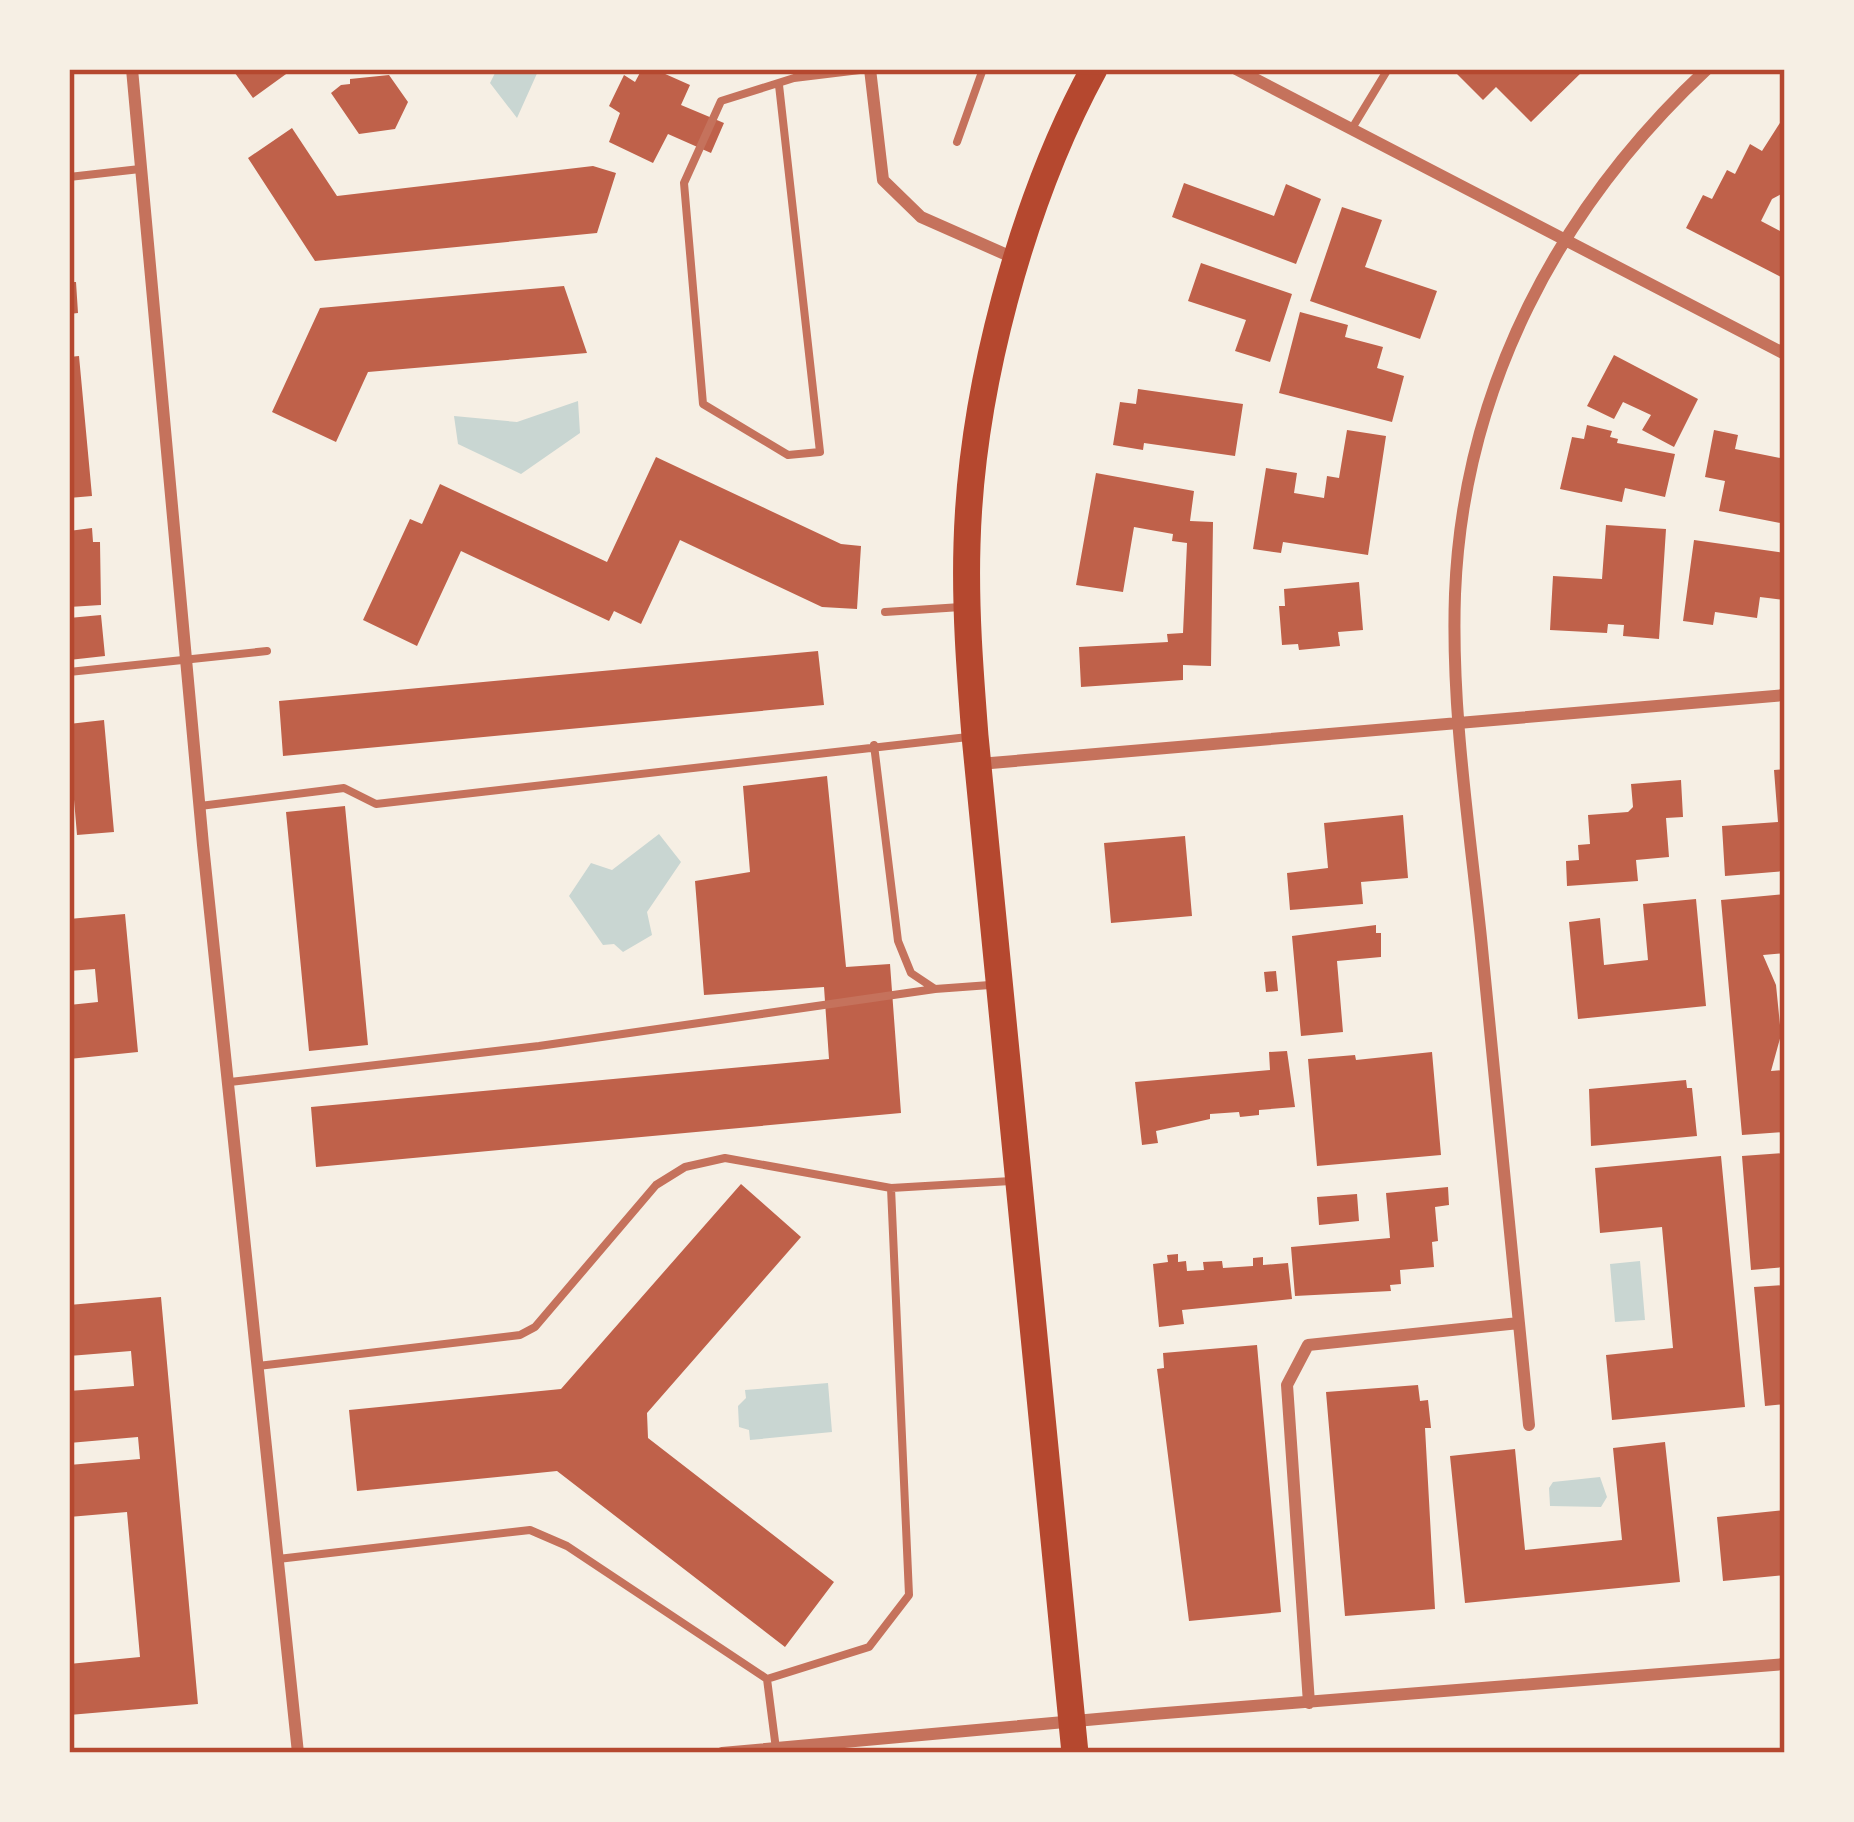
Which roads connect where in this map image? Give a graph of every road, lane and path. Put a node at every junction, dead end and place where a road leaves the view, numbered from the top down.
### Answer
1 (132, 69) edge
2 (869, 69) edge
3 (983, 69) edge
4 (1094, 69) edge
5 (1235, 69) edge
6 (1388, 69) edge
7 (1706, 69) edge
8 (794, 74) edge
9 (779, 85) junction
10 (1351, 131) junction
11 (957, 142) dead end
12 (141, 169) junction
13 (69, 177) edge
14 (1562, 240) junction
15 (1018, 259) junction
16 (1785, 354) edge
17 (967, 607) junction
18 (885, 612) dead end
19 (267, 651) dead end
20 (186, 662) junction
21 (69, 672) edge
22 (1785, 695) edge
23 (1460, 725) junction
24 (874, 745) junction
25 (977, 750) junction
26 (200, 806) junction
27 (1000, 985) junction
28 (935, 989) junction
29 (230, 1082) junction
30 (1020, 1180) junction
31 (891, 1188) junction
32 (1519, 1323) junction
33 (257, 1366) junction
34 (1529, 1425) dead end
35 (278, 1559) junction
36 (1785, 1664) edge
37 (767, 1679) junction
38 (1309, 1703) junction
39 (1072, 1722) junction
40 (776, 1749) junction
41 (298, 1753) edge
42 (722, 1753) edge
43 (1075, 1753) edge

1 - 12 street
2 - 8 lane
2 - 15 street
3 - 11 lane
4 - 15 main road
5 - 10 street
6 - 10 lane
7 - 14 street
8 - 9 lane
9 - 9 lane
10 - 14 street
12 - 13 lane
12 - 20 street
14 - 16 street
14 - 23 street
15 - 17 main road
17 - 18 lane
17 - 25 main road
19 - 20 lane
20 - 21 lane
20 - 26 street
22 - 23 street
23 - 25 street
23 - 32 street
24 - 25 lane
24 - 26 lane
24 - 28 lane
25 - 27 main road
26 - 29 street
27 - 28 lane
27 - 30 main road
28 - 29 lane
29 - 33 street
30 - 31 lane
30 - 39 main road
31 - 33 lane
31 - 37 lane
32 - 34 street
32 - 38 street
33 - 35 street
35 - 37 lane
35 - 41 street
36 - 38 street
37 - 40 lane
38 - 39 street
39 - 40 street
39 - 43 main road
40 - 42 street

